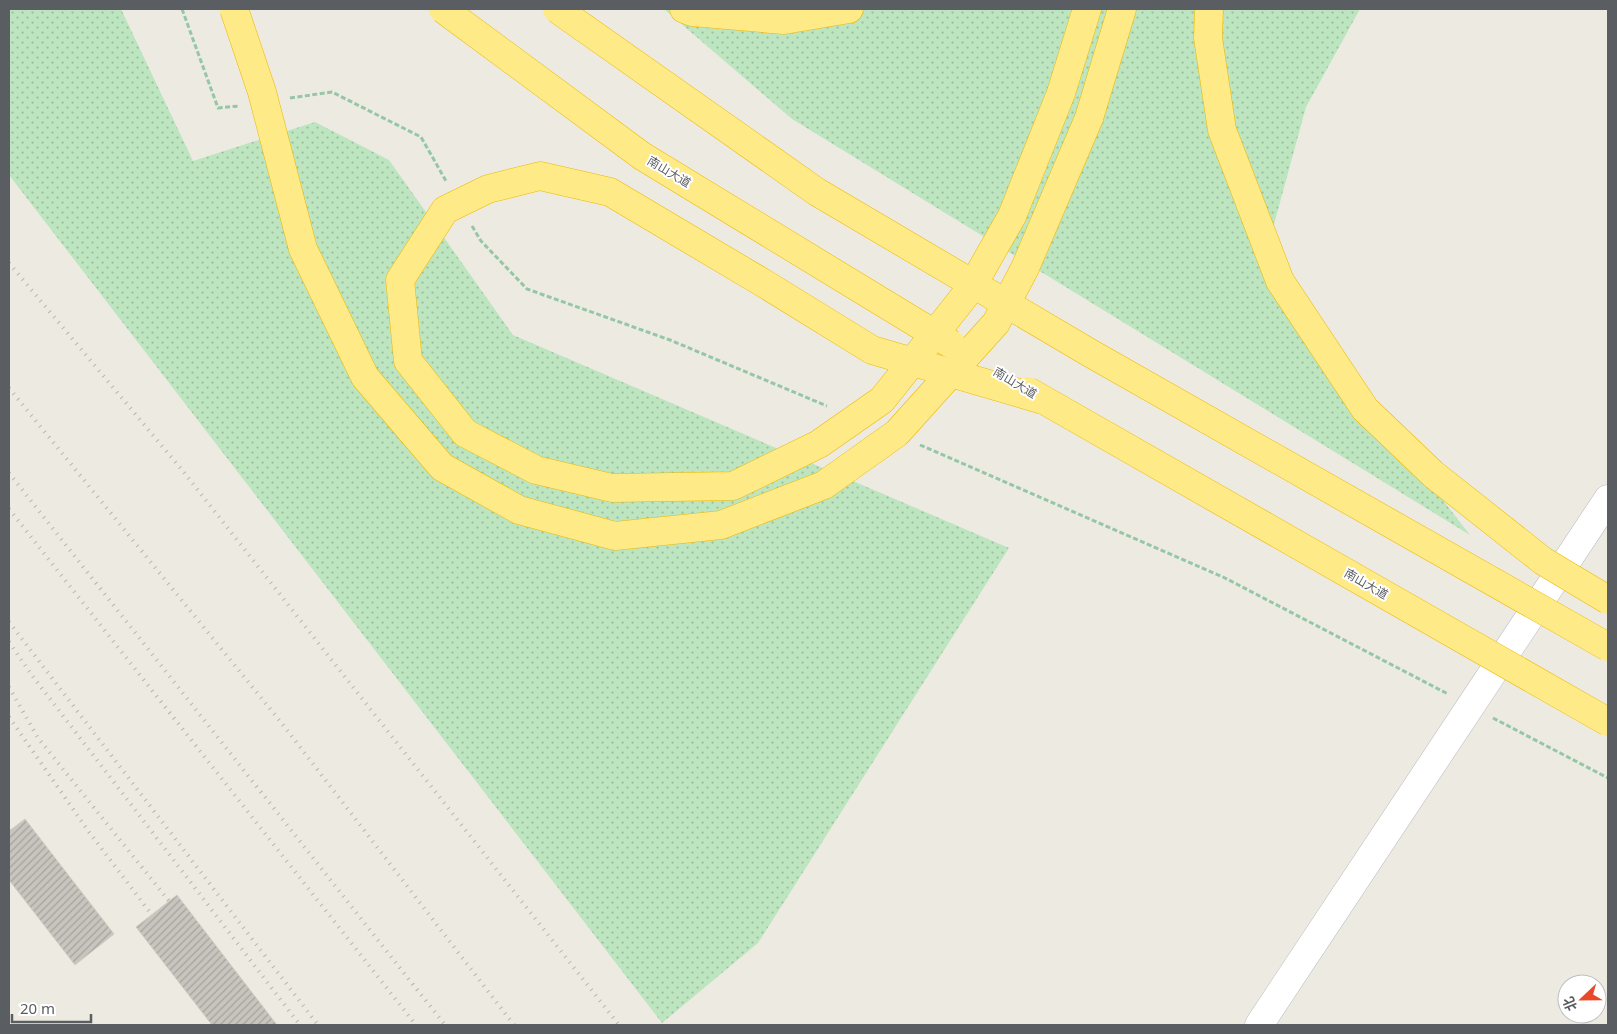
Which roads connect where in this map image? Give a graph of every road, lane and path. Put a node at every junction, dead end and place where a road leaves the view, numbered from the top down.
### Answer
1 (234, 9) edge
2 (443, 9) edge
3 (557, 9) edge
4 (684, 9) edge
5 (849, 9) edge
6 (1087, 9) edge
7 (1122, 9) edge
8 (1209, 9) edge
9 (1043, 400) junction
10 (1608, 498) edge
11 (1608, 600) edge
12 (1608, 647) edge
13 (1608, 722) edge
14 (1260, 1025) edge

1 - 7 highway, bridge
2 - 9 highway, 南山大道, bridge
3 - 12 highway, bridge
4 - 5 highway
6 - 9 highway, bridge
8 - 11 highway, bridge
9 - 13 highway, 南山大道, bridge
10 - 14 street

